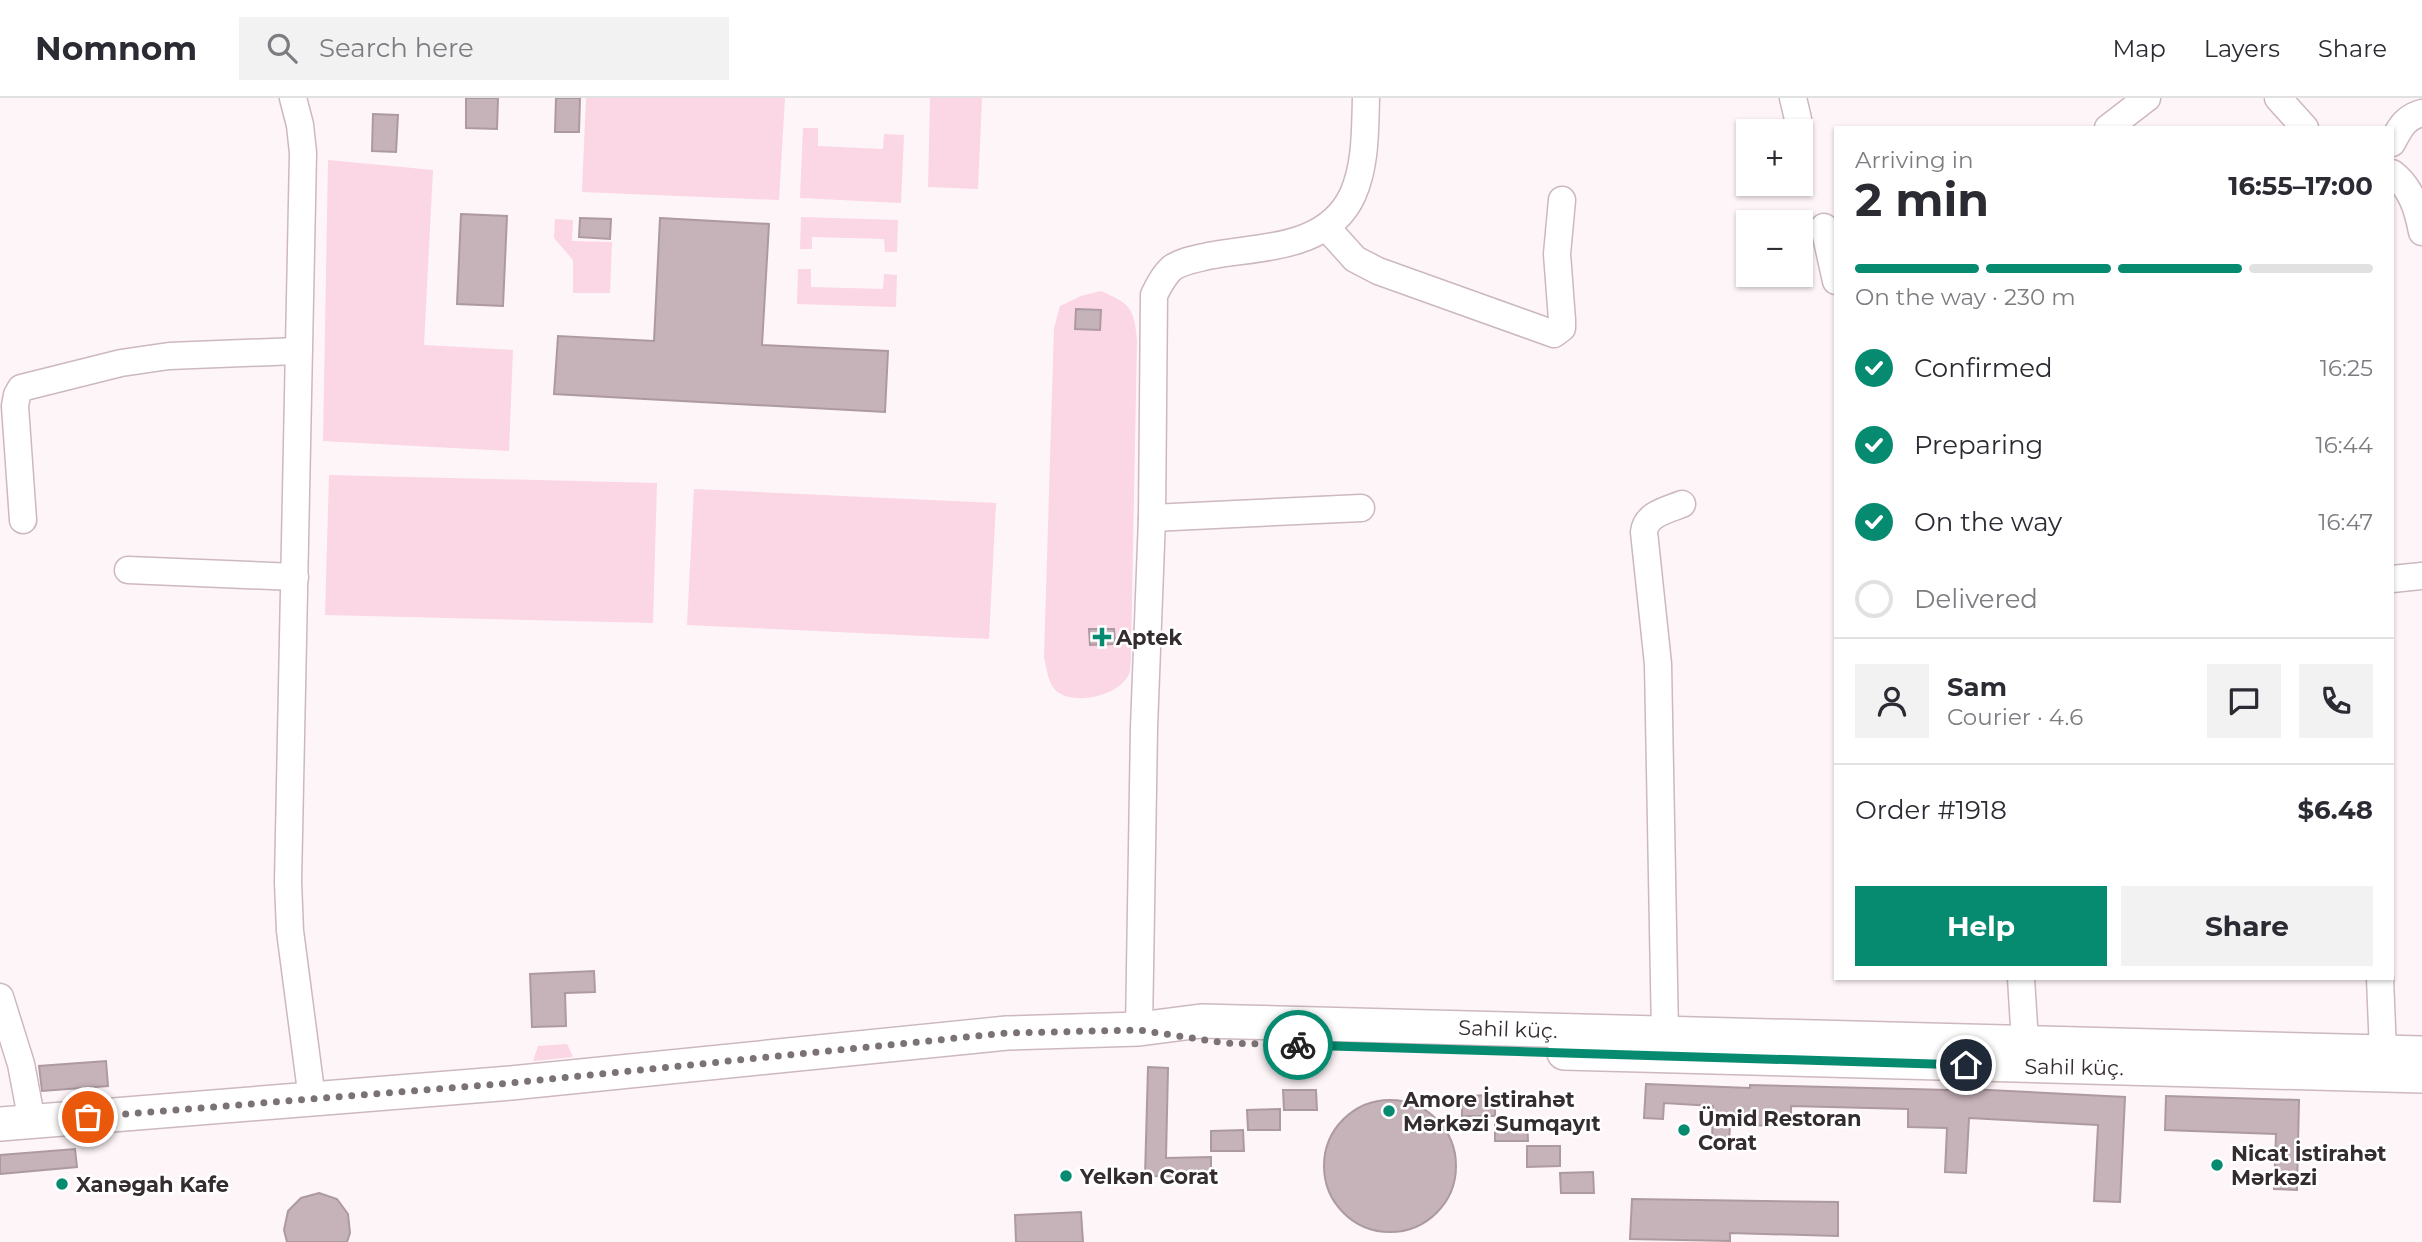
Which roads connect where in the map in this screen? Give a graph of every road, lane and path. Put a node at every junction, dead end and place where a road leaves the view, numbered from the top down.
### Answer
1 (293, 98) edge
2 (1366, 98) edge
3 (2147, 98) edge
4 (2278, 98) edge
5 (2422, 113) edge
6 (2111, 126) edge
7 (2303, 126) edge
8 (2394, 140) edge
9 (2394, 175) edge
10 (1562, 200) dead end
11 (1824, 227) dead end
12 (1327, 228) junction
13 (2422, 232) edge
14 (1834, 272) edge
15 (298, 351) junction
16 (1682, 504) dead end
17 (1361, 508) dead end
18 (1152, 518) junction
19 (23, 520) dead end
20 (128, 570) dead end
21 (2422, 576) edge
22 (295, 577) junction
23 (2394, 579) edge
24 (2021, 980) edge
25 (2380, 980) edge
26 (0, 996) edge
27 (1139, 1030) junction
28 (1665, 1034) junction
29 (2025, 1042) junction
30 (2383, 1052) junction
31 (2422, 1052) edge
32 (2422, 1076) edge
33 (312, 1099) junction
34 (16, 1123) edge

1 - 15 street
2 - 12 street
3 - 6 street
4 - 7 street
5 - 8 street
9 - 13 street
10 - 12 street
11 - 14 street
12 - 18 street
15 - 19 street
15 - 22 street
16 - 28 street
17 - 18 street
18 - 27 street
20 - 22 street
21 - 23 street
22 - 33 street
24 - 29 street
25 - 30 street
26 - 34 street
27 - 28 main road, Sahil küç.
27 - 32 main road, Sahil küç.
27 - 33 main road, Sahil küç.
28 - 29 main road, Sahil küç.
29 - 30 main road, Sahil küç.
30 - 31 main road, Sahil küç.
33 - 34 main road, Sahil küç.

